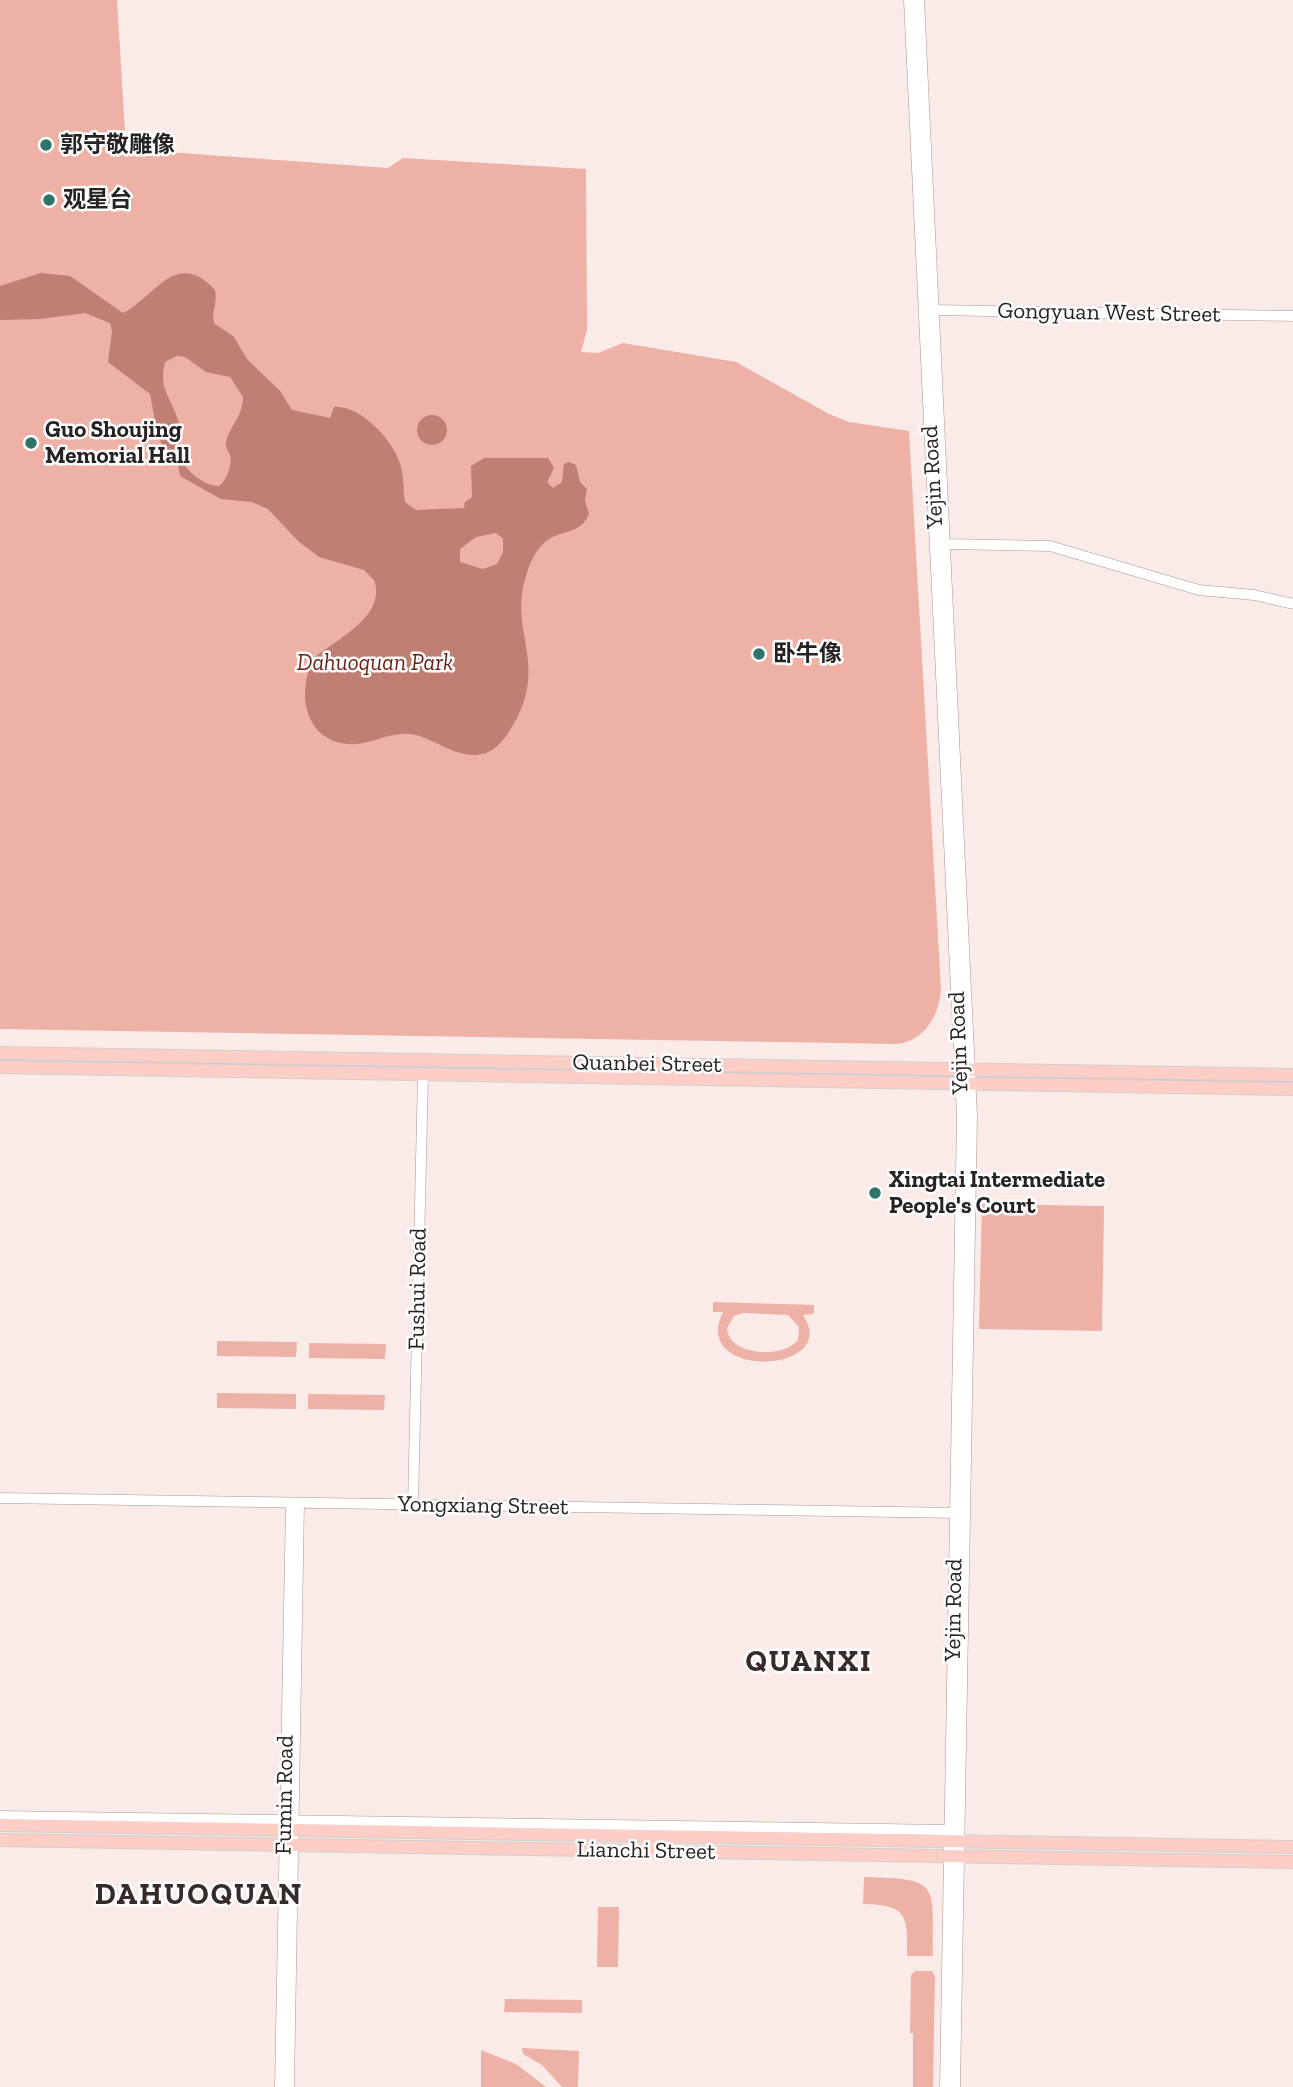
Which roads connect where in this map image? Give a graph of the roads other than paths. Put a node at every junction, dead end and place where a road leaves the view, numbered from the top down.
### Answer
1 (909, 0) edge
2 (919, 0) edge
3 (930, 310) junction
4 (1293, 316) edge
5 (946, 544) junction
6 (1293, 604) edge
7 (0, 1053) edge
8 (0, 1067) edge
9 (965, 1069) junction
10 (423, 1074) junction
11 (1293, 1075) edge
12 (965, 1083) junction
13 (1293, 1089) edge
14 (0, 1498) edge
15 (295, 1503) junction
16 (412, 1505) junction
17 (960, 1513) junction
18 (0, 1816) edge
19 (0, 1825) edge
20 (289, 1826) junction
21 (953, 1837) junction
22 (0, 1840) edge
23 (289, 1845) junction
24 (1293, 1847) edge
25 (954, 1856) junction
26 (1293, 1862) edge
27 (280, 2087) edge
28 (289, 2087) edge
29 (945, 2087) edge
30 (955, 2087) edge

1 - 3 street, Yejin Road
2 - 3 street, Yejin Road
3 - 4 street, Gongyuan West Street
3 - 5 street, Yejin Road
3 - 9 street, Yejin Road
5 - 6 street
5 - 9 street, Yejin Road
7 - 9 main road, Quanbei Street
8 - 10 main road, Quanbei Street
9 - 11 main road, Quanbei Street
9 - 12 street, Yejin Road
10 - 12 main road, Quanbei Street
10 - 16 street, Fushui Road
12 - 13 main road, Quanbei Street
12 - 17 street, Yejin Road
14 - 15 street, Yongxiang Street
15 - 16 street, Yongxiang Street
15 - 20 street, Fumin Road
16 - 17 street, Yongxiang Street
17 - 21 street, Yejin Road
17 - 21 street, Yejin Road
18 - 20 street
19 - 20 main road, Lianchi Street
20 - 21 main road, Lianchi Street
20 - 23 street, Fumin Road
21 - 24 main road, Lianchi Street
21 - 25 street, Yejin Road
22 - 23 main road, Lianchi Street
23 - 25 main road, Lianchi Street
23 - 27 street, Fumin Road
23 - 28 street, Fumin Road
25 - 26 main road, Lianchi Street
25 - 29 street, Yejin Road
25 - 30 street, Yejin Road

